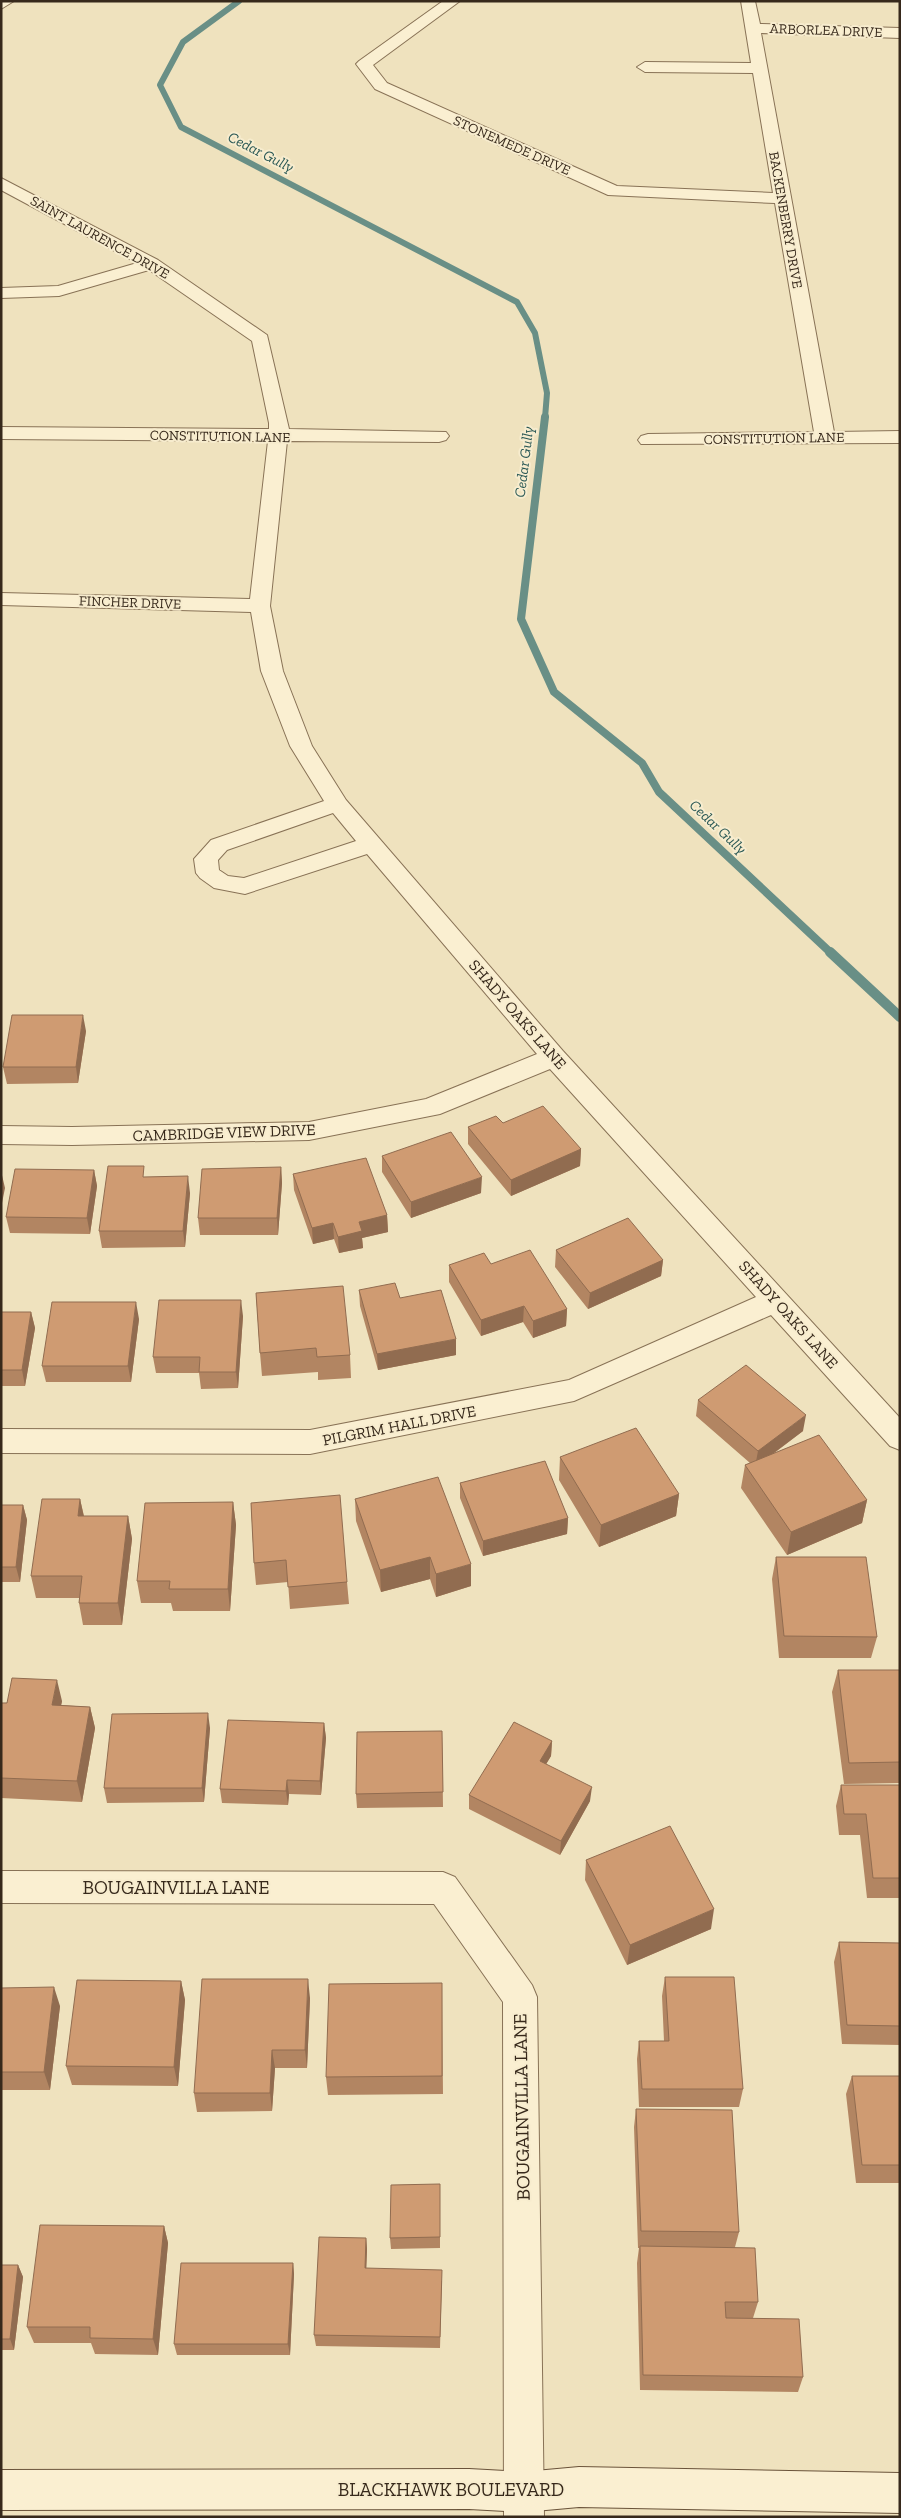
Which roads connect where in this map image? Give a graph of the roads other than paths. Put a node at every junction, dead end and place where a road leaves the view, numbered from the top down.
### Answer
1 (7, 1) edge
2 (452, 1) edge
3 (748, 1) edge
4 (1, 5) edge
5 (752, 28) junction
6 (900, 33) edge
7 (645, 67) dead end
8 (758, 68) junction
9 (1, 183) edge
10 (782, 198) junction
11 (152, 264) junction
12 (1, 293) edge
13 (1, 433) edge
14 (279, 436) junction
15 (439, 436) dead end
16 (900, 437) edge
17 (825, 438) junction
18 (648, 440) dead end
19 (268, 527) joint
20 (1, 599) edge
21 (260, 606) junction
22 (337, 804) junction
23 (372, 844) junction
24 (554, 1057) junction
25 (1, 1135) edge
26 (777, 1300) junction
27 (900, 1438) edge
28 (1, 1441) edge
29 (1, 1887) edge
30 (1, 2490) edge
31 (900, 2493) edge
32 (524, 2504) edge

1 - 4 street
2 - 10 street, STONEMEDE DRIVE
3 - 5 street, BACKENBERRY DRIVE
5 - 6 street, ARBORLEA DRIVE
5 - 8 street, BACKENBERRY DRIVE
7 - 8 street
8 - 10 street, BACKENBERRY DRIVE
9 - 11 street, SAINT LAURENCE DRIVE
10 - 17 street, BACKENBERRY DRIVE
11 - 12 street
11 - 14 street, SAINT LAURENCE DRIVE
13 - 14 street, CONSTITUTION LANE
14 - 15 street, CONSTITUTION LANE
14 - 19 street, SAINT LAURENCE DRIVE
16 - 17 street, CONSTITUTION LANE
17 - 18 street, CONSTITUTION LANE
19 - 21 street, SHADY OAKS LANE
20 - 21 street, FINCHER DRIVE
21 - 22 street, SHADY OAKS LANE
22 - 23 street, SHADY OAKS LANE
22 - 23 street
23 - 24 street, SHADY OAKS LANE
24 - 25 street, CAMBRIDGE VIEW DRIVE
24 - 26 street, SHADY OAKS LANE
26 - 27 street, SHADY OAKS LANE
26 - 28 street, PILGRIM HALL DRIVE
29 - 32 street, BOUGAINVILLA LANE
30 - 32 street, BLACKHAWK BOULEVARD
31 - 32 street, BLACKHAWK BOULEVARD

